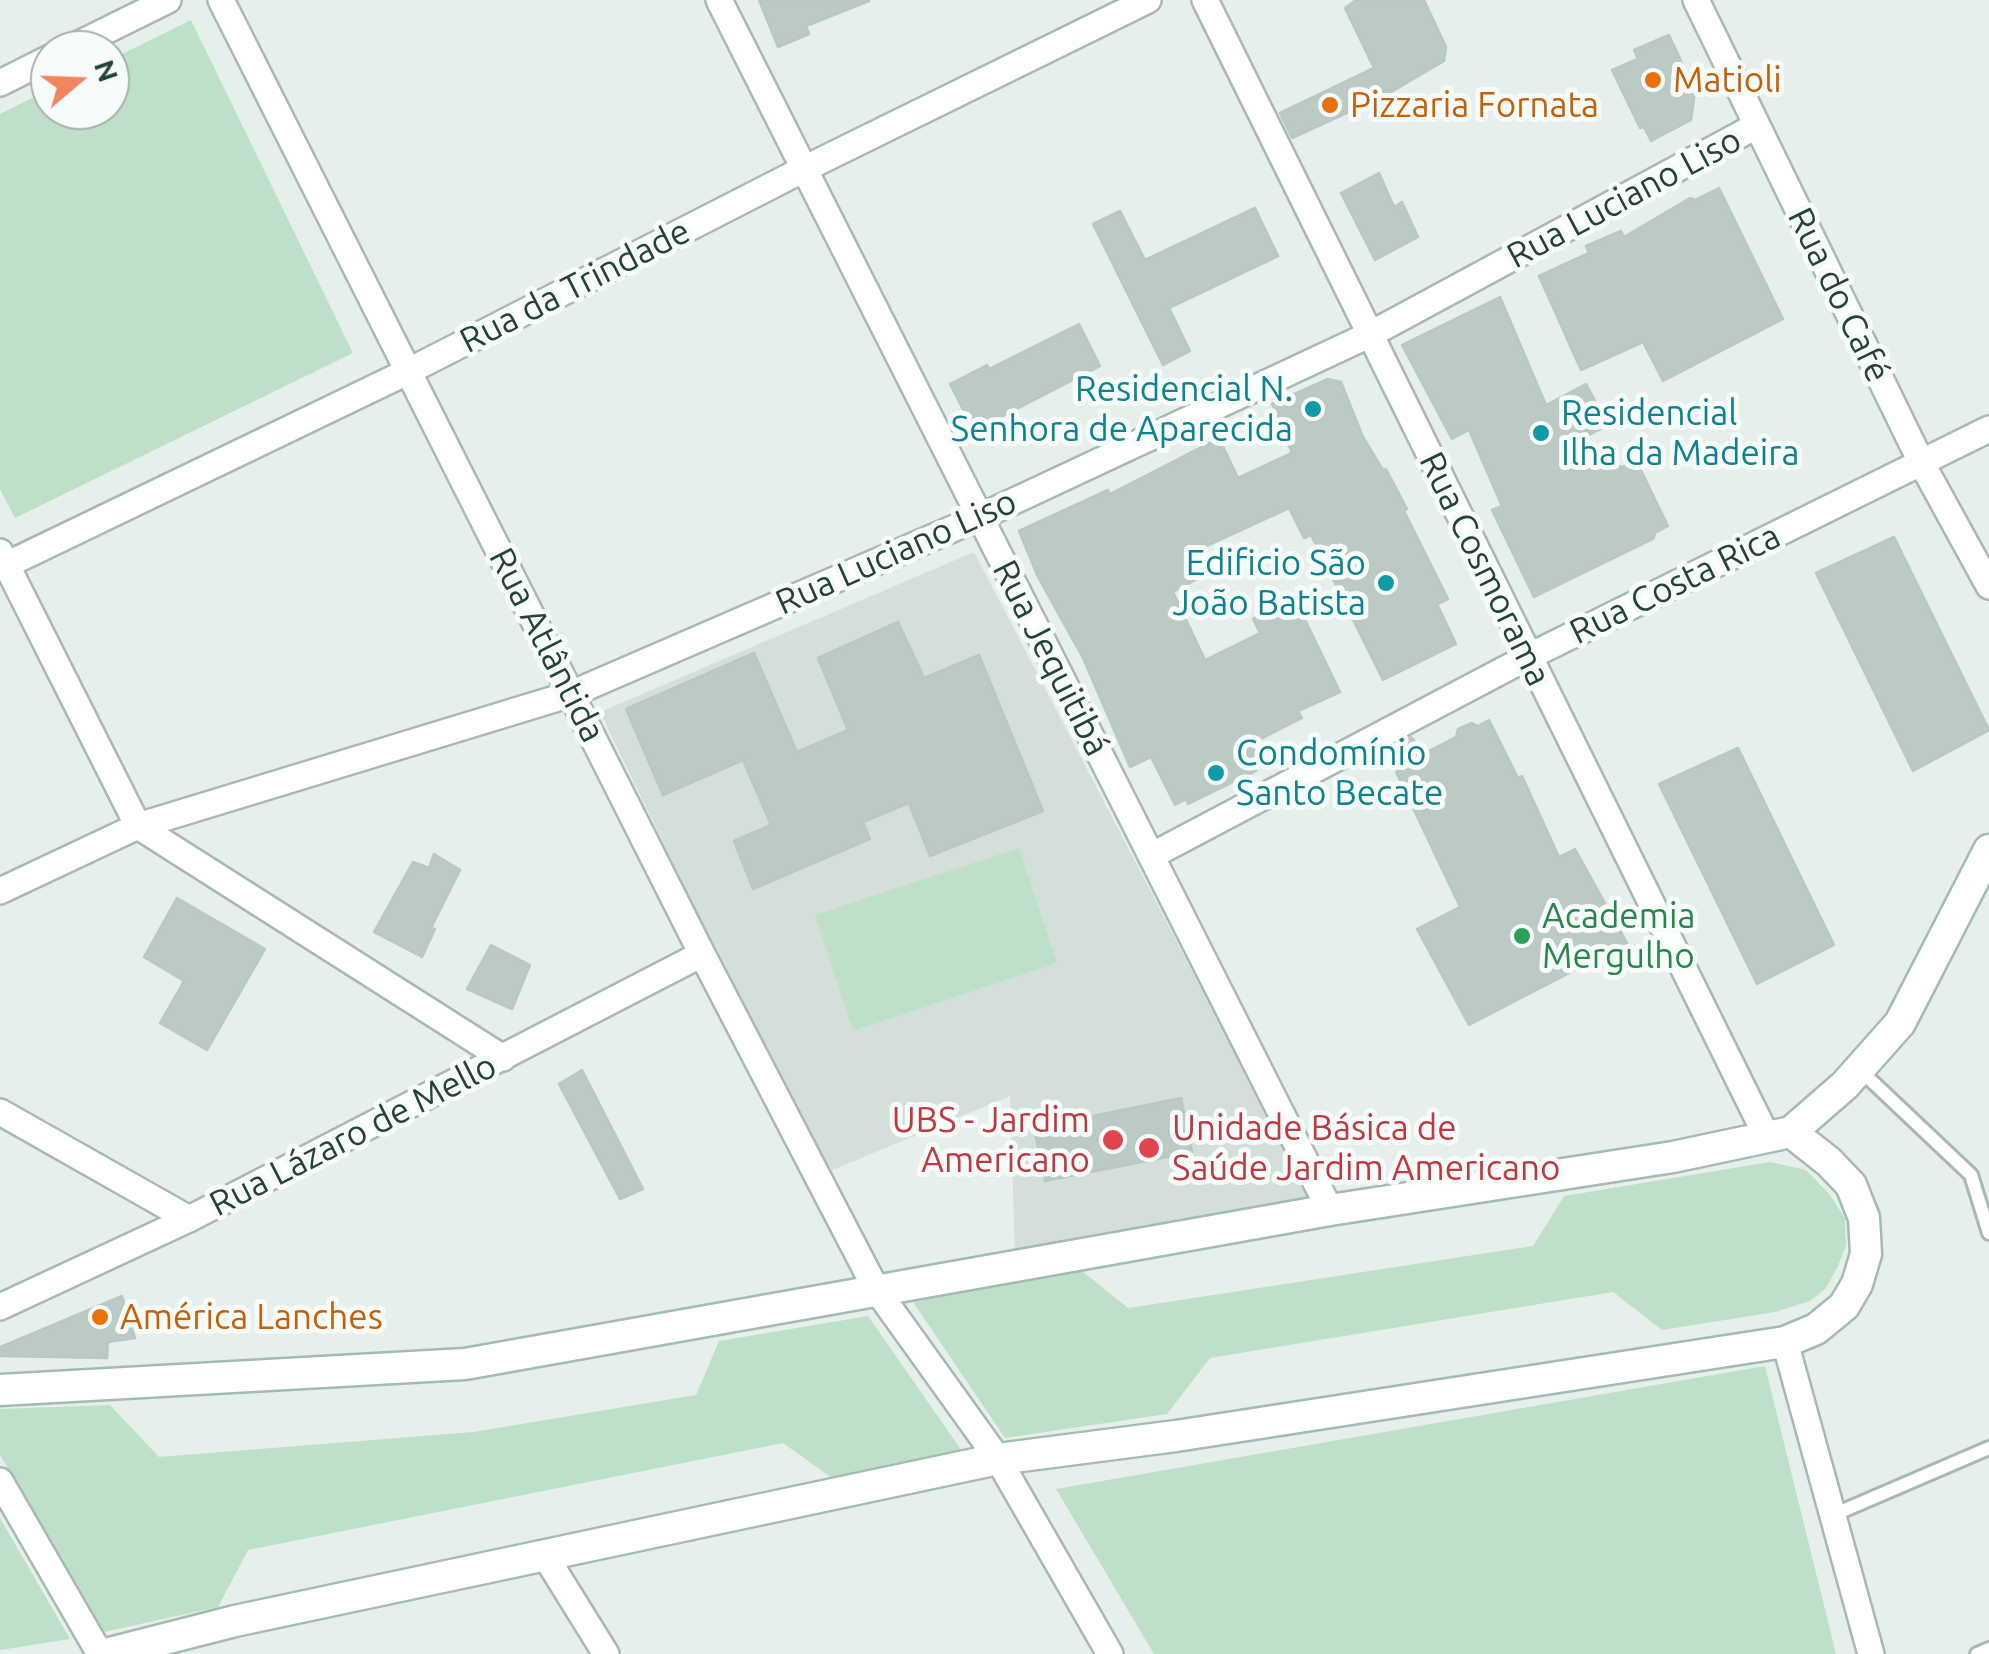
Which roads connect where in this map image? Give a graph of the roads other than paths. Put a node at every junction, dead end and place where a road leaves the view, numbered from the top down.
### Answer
1 (168, 0) edge
2 (221, 0) edge
3 (719, 0) edge
4 (1148, 0) edge
5 (1206, 0) edge
6 (1696, 0) edge
7 (107, 30) edge
8 (30, 68) edge
9 (0, 83) edge
10 (1756, 126) junction
11 (804, 170) junction
12 (1372, 334) junction
13 (408, 371) junction
14 (1989, 429) edge
15 (1921, 462) junction
16 (980, 516) junction
17 (2, 562) edge
18 (1989, 586) edge
19 (1528, 657) junction
20 (572, 694) junction
21 (138, 826) junction
22 (1989, 850) edge
23 (1151, 856) junction
24 (0, 891) edge
25 (702, 954) junction
26 (503, 1058) junction
27 (1859, 1070) junction
28 (0, 1112) edge
29 (1779, 1134) junction
30 (1330, 1210) junction
31 (189, 1219) junction
32 (1989, 1232) edge
33 (876, 1288) junction
34 (0, 1307) edge
35 (1785, 1342) junction
36 (0, 1390) edge
37 (1989, 1448) edge
38 (998, 1459) junction
39 (0, 1482) edge
40 (1833, 1515) junction
41 (544, 1554) junction
42 (1989, 1649) edge
43 (103, 1654) edge
44 (606, 1654) edge
45 (1110, 1654) edge
46 (1872, 1654) edge
47 (1977, 1654) edge

1 - 7 street
2 - 13 street, Rua Atlântida
3 - 11 street, Rua Jequitibá
4 - 11 street, Rua da Trindade
5 - 12 street, Rua Cosmorama
6 - 10 street, Rua do Café
8 - 9 street
10 - 12 street, Rua Luciano Liso
10 - 15 street, Rua do Café
11 - 13 street, Rua da Trindade
11 - 16 street, Rua Jequitibá
12 - 16 street, Rua Luciano Liso
12 - 19 street, Rua Cosmorama
13 - 17 street, Rua da Trindade
13 - 20 street, Rua Atlântida
14 - 15 street, Rua Costa Rica
15 - 18 street, Rua do Café
15 - 19 street, Rua Costa Rica
16 - 20 street, Rua Luciano Liso
16 - 23 street, Rua Jequitibá
17 - 21 street
19 - 23 street, Rua Costa Rica
19 - 29 street, Rua Cosmorama
20 - 21 street, Rua Luciano Liso
20 - 25 street, Rua Atlântida
21 - 24 street, Rua Luciano Liso
21 - 26 street
22 - 27 main road
23 - 30 street, Rua Jequitibá
25 - 26 street, Rua Lázaro de Mello
25 - 33 street, Rua Atlântida
26 - 31 street, Rua Lázaro de Mello
27 - 29 main road
27 - 32 lane
28 - 31 street
29 - 30 main road
29 - 35 main road
30 - 33 main road
31 - 34 street, Rua Lázaro de Mello
33 - 36 main road
33 - 38 street, Rua Atlântida
35 - 38 main road
35 - 40 street
37 - 40 lane
38 - 41 main road
38 - 45 street, Rua Atlântida
39 - 43 street
40 - 46 street
41 - 43 main road
41 - 44 street
42 - 47 lane

